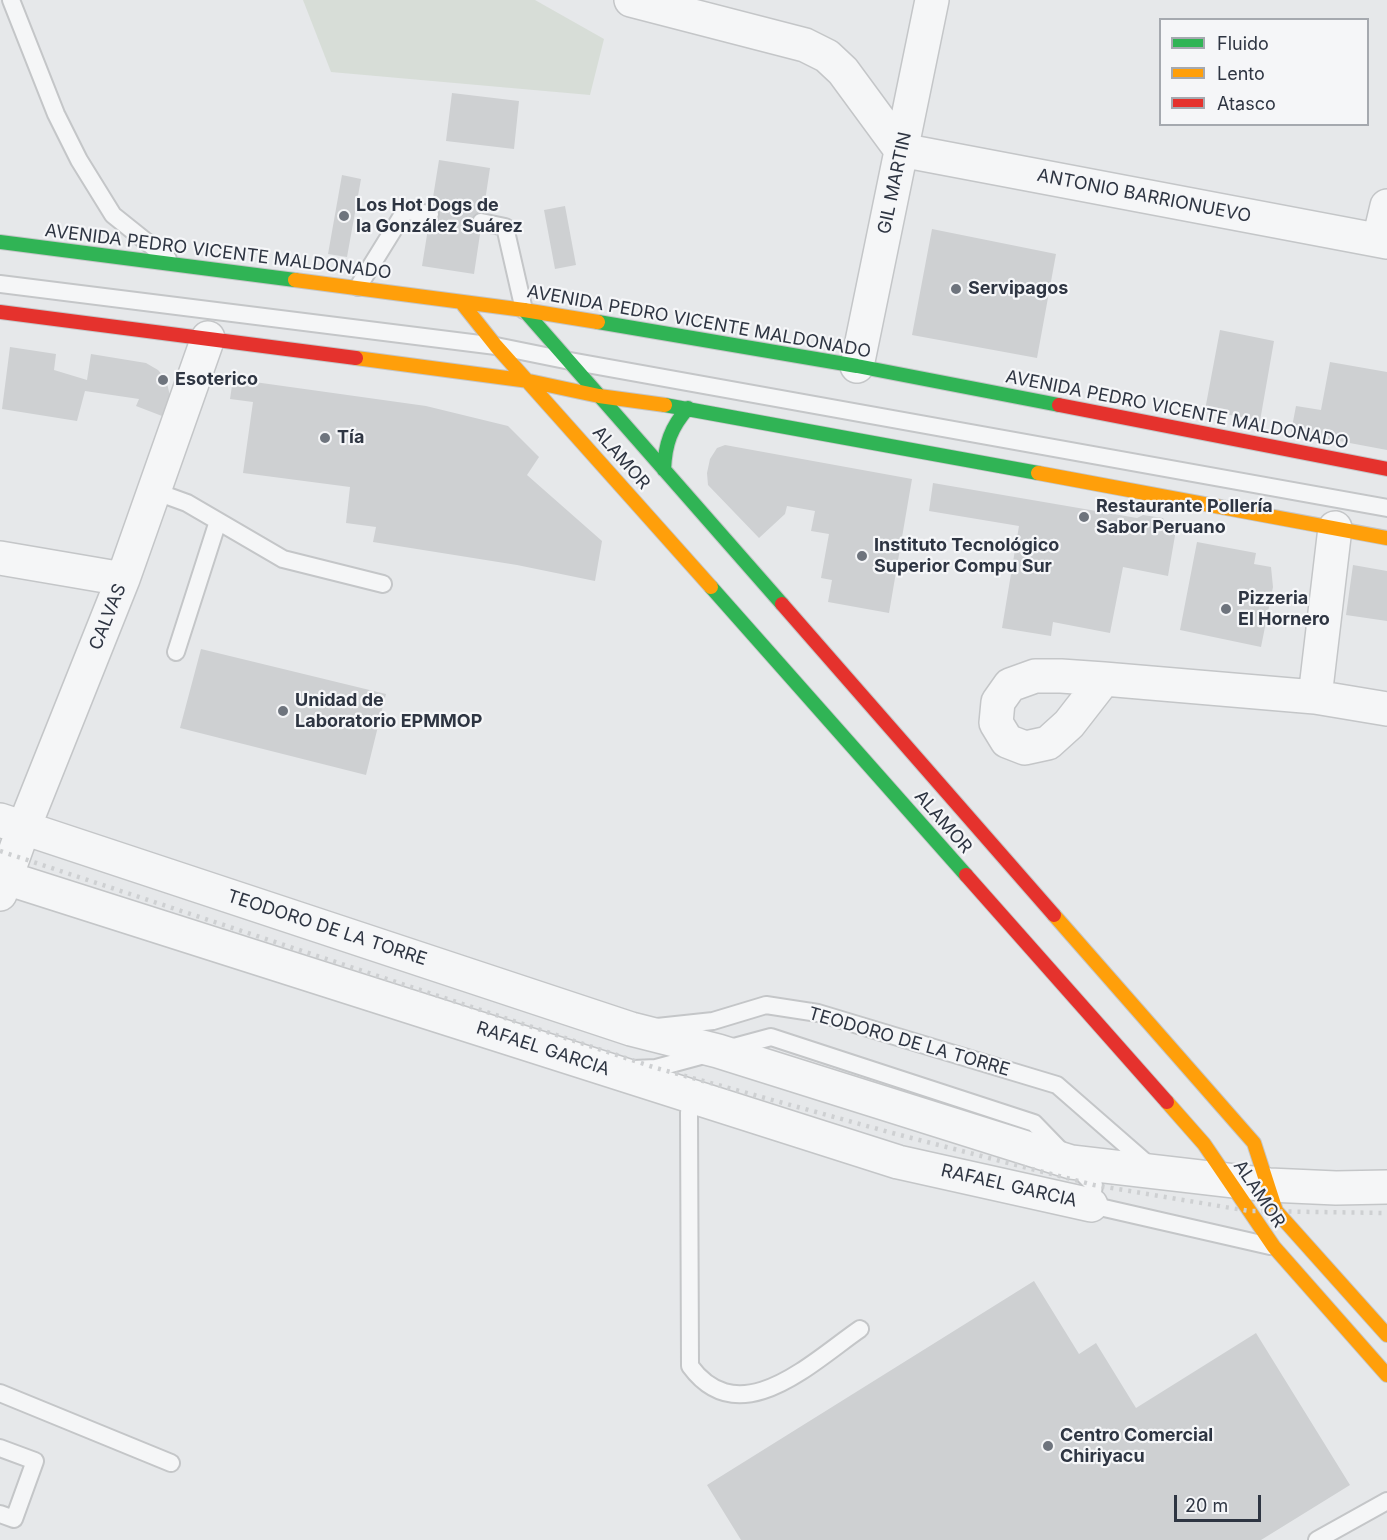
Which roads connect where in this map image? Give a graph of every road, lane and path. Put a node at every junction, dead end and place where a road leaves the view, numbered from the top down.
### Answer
1 (11, 0) edge
2 (631, 0) edge
3 (932, 0) edge
4 (901, 150) junction
5 (1387, 206) edge
6 (430, 214) dead end
7 (482, 222) dead end
8 (1383, 241) edge
9 (0, 242) edge
10 (173, 263) junction
11 (0, 284) edge
12 (358, 287) junction
13 (461, 302) junction
14 (524, 310) junction
15 (0, 312) edge
16 (208, 338) junction
17 (496, 346) junction
18 (570, 361) junction
19 (857, 366) junction
20 (529, 381) junction
21 (599, 396) junction
22 (688, 408) junction
23 (1387, 469) edge
24 (664, 470) junction
25 (154, 491) junction
26 (1387, 508) edge
27 (218, 521) junction
28 (1335, 528) junction
29 (1387, 538) edge
30 (0, 558) edge
31 (123, 579) junction
32 (383, 584) dead end
33 (176, 652) dead end
34 (1104, 679) dead end
35 (1315, 697) junction
36 (1387, 709) edge
37 (12, 824) edge
38 (2, 883) edge
39 (631, 1029) junction
40 (718, 1051) junction
41 (611, 1071) junction
42 (690, 1096) junction
43 (1071, 1162) junction
44 (1156, 1172) junction
45 (1230, 1181) junction
46 (1269, 1185) junction
47 (1387, 1187) edge
48 (1091, 1205) junction
49 (1274, 1247) junction
50 (860, 1329) dead end
51 (1387, 1335) edge
52 (1387, 1375) edge
53 (0, 1393) edge
54 (0, 1448) edge
55 (171, 1463) dead end
56 (1387, 1501) edge
57 (0, 1514) edge
58 (1317, 1540) edge

1 - 10 lane
2 - 4 street
3 - 4 street, GIL MARTIN
4 - 8 street, ANTONIO BARRIONUEVO
4 - 19 street, GIL MARTIN
5 - 8 street
6 - 12 lane
7 - 14 lane
9 - 10 main road, AVENIDA PEDRO VICENTE MALDONADO
10 - 12 main road, AVENIDA PEDRO VICENTE MALDONADO
11 - 17 lane
12 - 13 main road, AVENIDA PEDRO VICENTE MALDONADO
13 - 14 main road, AVENIDA PEDRO VICENTE MALDONADO
13 - 17 main road, ALAMOR
14 - 18 main road, ALAMOR
14 - 19 main road, AVENIDA PEDRO VICENTE MALDONADO
15 - 16 main road
16 - 20 main road
16 - 25 street, CALVAS
17 - 18 lane
17 - 20 main road, ALAMOR
18 - 21 main road, ALAMOR
18 - 26 lane
19 - 23 main road, AVENIDA PEDRO VICENTE MALDONADO
20 - 21 main road
20 - 45 main road, ALAMOR
21 - 22 main road
21 - 24 main road, ALAMOR
22 - 24 main road
22 - 28 main road
24 - 46 main road, ALAMOR
25 - 27 lane
25 - 31 street, CALVAS
27 - 32 lane
27 - 33 lane
28 - 29 main road
28 - 35 street
30 - 31 street
31 - 37 street, CALVAS
34 - 35 street
35 - 36 street
37 - 38 street, CALVAS
37 - 39 street, TEODORO DE LA TORRE
38 - 41 street, RAFAEL GARCIA
39 - 40 street, TEODORO DE LA TORRE
39 - 44 lane, TEODORO DE LA TORRE
40 - 41 lane
40 - 43 street, TEODORO DE LA TORRE
41 - 42 street, RAFAEL GARCIA
42 - 48 street, RAFAEL GARCIA
42 - 50 lane
43 - 44 street, TEODORO DE LA TORRE
43 - 48 lane
44 - 45 street, TEODORO DE LA TORRE
45 - 46 street, TEODORO DE LA TORRE
45 - 49 main road, ALAMOR
46 - 47 street, TEODORO DE LA TORRE
46 - 51 main road, ALAMOR
48 - 49 lane
49 - 52 main road, ALAMOR
53 - 55 lane
54 - 57 lane
56 - 58 lane

